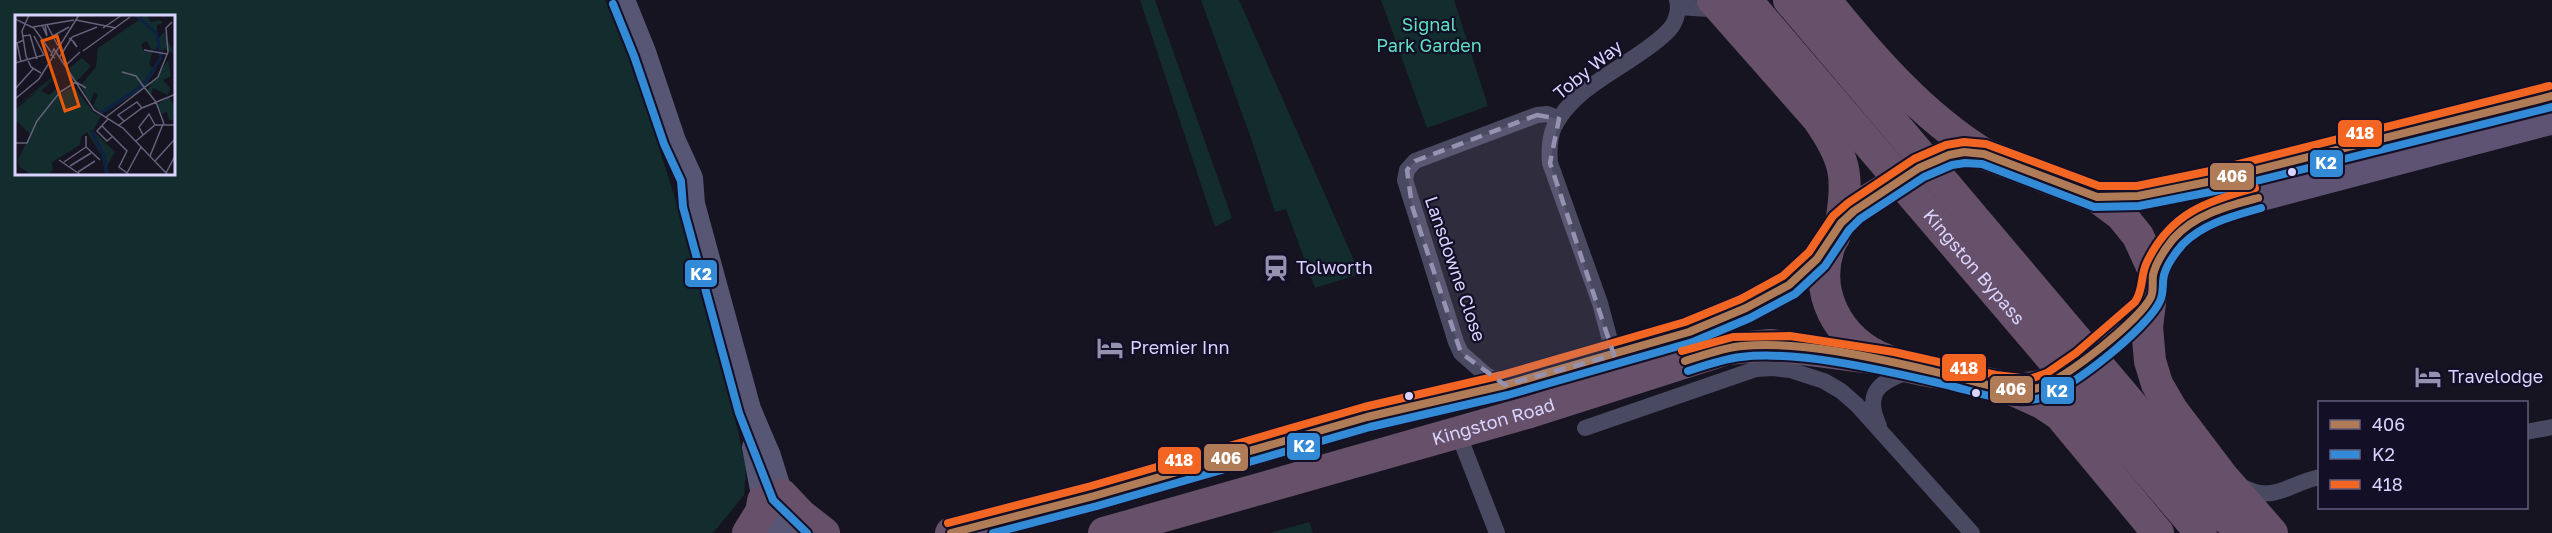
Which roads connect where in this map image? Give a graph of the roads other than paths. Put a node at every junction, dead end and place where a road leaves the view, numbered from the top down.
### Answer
1 (623, 0) edge
2 (1789, 0) edge
3 (1825, 0) edge
4 (1678, 3) edge
5 (1727, 3) edge
6 (2552, 96) edge
7 (1559, 119) junction
8 (2552, 121) edge
9 (1984, 154) junction
10 (2097, 196) junction
11 (1837, 230) junction
12 (2153, 284) junction
13 (1614, 355) junction
14 (1886, 360) junction
15 (1920, 368) junction
16 (1505, 385) junction
17 (2007, 387) junction
18 (2552, 427) edge
19 (1585, 428) dead end
20 (2528, 432) edge
21 (1458, 433) junction
22 (1881, 433) junction
23 (2222, 476) junction
24 (2318, 477) edge
25 (772, 498) junction
26 (748, 533) edge
27 (770, 533) edge
28 (793, 533) edge
29 (824, 533) edge
30 (951, 533) edge
31 (1104, 533) edge
32 (1497, 533) edge
33 (1972, 533) edge
34 (2158, 533) edge
35 (2201, 533) edge
36 (2240, 533) edge
37 (2272, 533) edge

1 - 25 street
2 - 36 highway, Kingston Bypass
3 - 9 highway
4 - 5 street, Toby Way
4 - 7 street, Toby Way
5 - 11 highway
5 - 35 highway, Kingston Bypass
6 - 10 main road
7 - 13 street, Toby Way
7 - 16 street, Lansdowne Close
8 - 12 main road
9 - 10 highway
9 - 11 highway, Kingston Road, bridge
10 - 12 highway
11 - 13 highway, Kingston Road
11 - 14 highway
12 - 17 highway, bridge
12 - 23 highway
13 - 16 highway, Kingston Road
14 - 15 highway
14 - 21 highway, Kingston Road
15 - 17 highway
15 - 22 street
16 - 30 highway, Kingston Road
17 - 34 highway
18 - 20 street
19 - 22 street
21 - 31 highway, Kingston Road
21 - 32 street
22 - 33 street
23 - 24 street
23 - 37 highway
25 - 26 highway
25 - 27 street
25 - 28 street
25 - 29 highway

